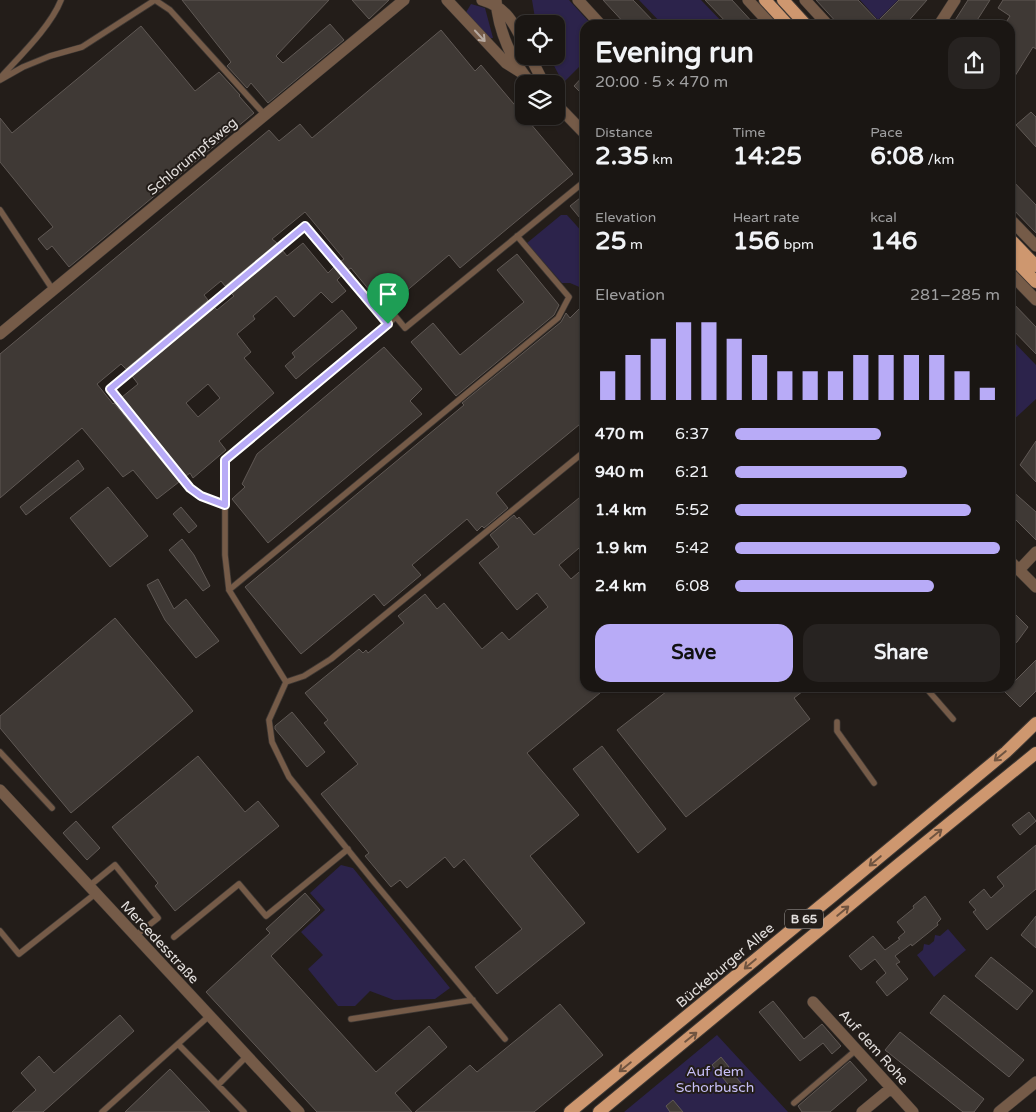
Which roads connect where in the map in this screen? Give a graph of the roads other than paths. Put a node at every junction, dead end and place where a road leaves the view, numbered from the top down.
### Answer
1 (61, 0) edge
2 (155, 0) edge
3 (404, 0) edge
4 (447, 0) edge
5 (482, 0) edge
6 (578, 0) edge
7 (748, 0) edge
8 (765, 0) edge
9 (783, 0) edge
10 (805, 0) edge
11 (955, 0) edge
12 (496, 2) edge
13 (596, 20) edge
14 (766, 20) edge
15 (783, 20) edge
16 (801, 20) edge
17 (823, 20) edge
18 (941, 20) edge
19 (515, 24) edge
20 (522, 73) joint
21 (0, 79) edge
22 (565, 113) edge
23 (265, 115) junction
24 (580, 129) edge
25 (580, 185) edge
26 (0, 210) edge
27 (1015, 224) edge
28 (517, 236) junction
29 (1015, 244) edge
30 (1036, 246) edge
31 (1015, 260) edge
32 (1036, 266) edge
33 (1015, 278) edge
34 (1036, 282) edge
35 (53, 290) junction
36 (1036, 300) edge
37 (388, 324) junction
38 (0, 334) edge
39 (580, 455) edge
40 (225, 505) junction
41 (1036, 552) edge
42 (1015, 566) edge
43 (1019, 570) junction
44 (1036, 587) edge
45 (229, 590) junction
46 (286, 682) junction
47 (929, 692) edge
48 (953, 719) dead end
49 (836, 722) dead end
50 (1036, 724) edge
51 (0, 752) edge
52 (1036, 753) edge
53 (874, 783) dead end
54 (0, 790) edge
55 (52, 808) dead end
56 (348, 849) junction
57 (92, 890) junction
58 (0, 931) edge
59 (135, 936) junction
60 (174, 937) dead end
61 (473, 1000) junction
62 (814, 1002) dead end
63 (209, 1016) junction
64 (351, 1019) dead end
65 (505, 1039) dead end
66 (178, 1044) junction
67 (856, 1050) junction
68 (246, 1056) junction
69 (1036, 1082) edge
70 (218, 1085) junction
71 (891, 1088) junction
72 (794, 1103) dead end
73 (102, 1112) edge
74 (244, 1112) edge
75 (299, 1112) edge
76 (570, 1112) edge
77 (599, 1112) edge
78 (862, 1112) edge
79 (913, 1112) edge
80 (999, 1112) edge

1 - 21 lane
2 - 21 lane
2 - 23 lane
3 - 23 street, Schlorumpfsweg
4 -> 20 street
5 - 12 street
6 - 13 street
7 - 14 street
8 - 15 main road
9 - 16 main road
10 - 17 street
11 - 18 street
12 - 19 street
12 - 20 street
22 - 24 street
23 - 35 street, Schlorumpfsweg
25 - 28 lane
26 - 35 lane
27 - 30 street
28 - 37 lane
28 - 45 lane
29 - 32 main road
31 - 34 main road
33 - 36 street
35 - 38 street, Schlorumpfsweg
37 - 40 lane
37 - 40 lane
39 - 46 lane
40 - 45 lane
41 - 43 street
42 - 43 street
43 - 44 street
45 - 46 lane
46 - 56 lane
47 - 48 lane
49 - 53 lane
50 -> 76 main road, Bückeburger Allee / B 65
51 - 55 lane
77 -> 52 main road, B 65
54 - 57 street, Mercedesstraße
56 - 60 lane
56 - 61 lane
57 - 58 lane
57 - 59 street, Mercedesstraße
57 - 59 lane
59 - 63 street, Mercedesstraße
61 - 64 lane
61 - 65 lane
62 - 67 street, Auf dem Rohe
63 - 66 lane
63 - 68 street, Mercedesstraße
66 - 70 lane
66 - 73 lane
67 - 71 street, Auf dem Rohe
67 - 72 lane
68 - 70 lane
68 - 75 street, Mercedesstraße
69 - 80 street
70 - 74 lane
71 - 78 street
71 - 79 street, Auf dem Rohe

